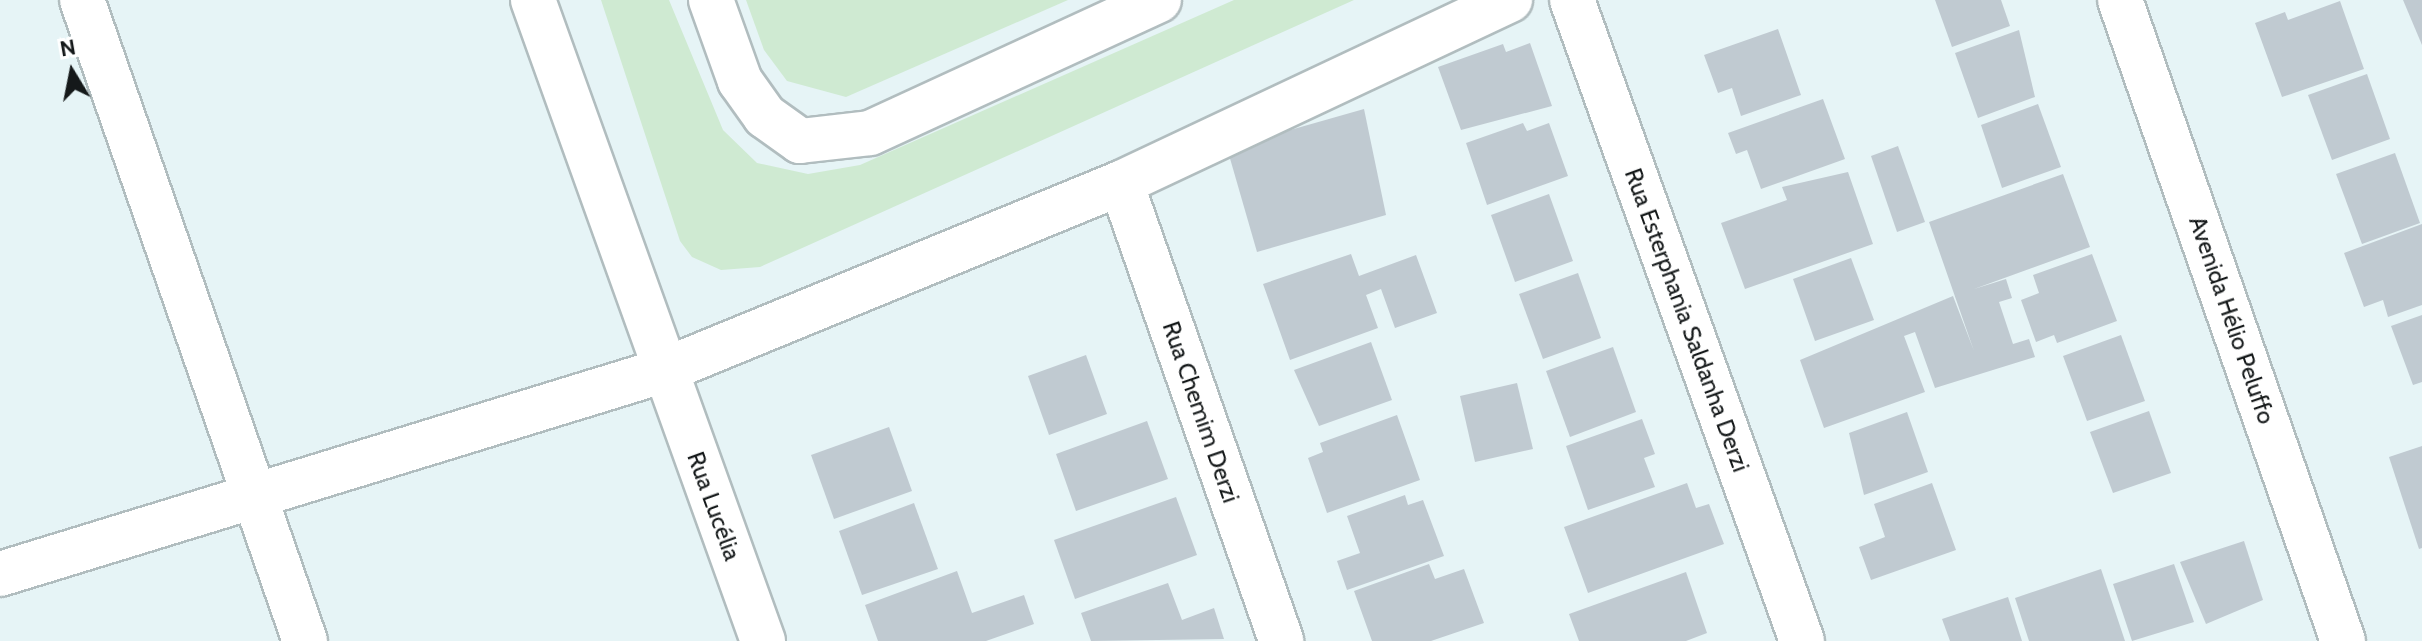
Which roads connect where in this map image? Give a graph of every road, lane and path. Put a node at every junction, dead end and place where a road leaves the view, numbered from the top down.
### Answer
1 (82, 0) edge
2 (533, 0) edge
3 (711, 0) edge
4 (1159, 0) edge
5 (1510, 0) edge
6 (1572, 0) edge
7 (2120, 0) edge
8 (1121, 183) junction
9 (665, 370) junction
10 (256, 497) junction
11 (0, 574) edge
12 (305, 641) edge
13 (763, 641) edge
14 (1281, 641) edge
15 (1802, 641) edge
16 (2343, 641) edge

1 - 10 street
2 - 9 street, Rua Lucélia
3 - 4 street
5 - 8 street
6 - 15 street, Rua Esterphania Saldanha Derzi
7 - 16 street, Avenida Hélio Peluffo
8 - 9 street
8 - 14 street, Rua Chemim Derzi
9 - 10 street
9 - 13 street, Rua Lucélia
10 - 11 street
10 - 12 street

